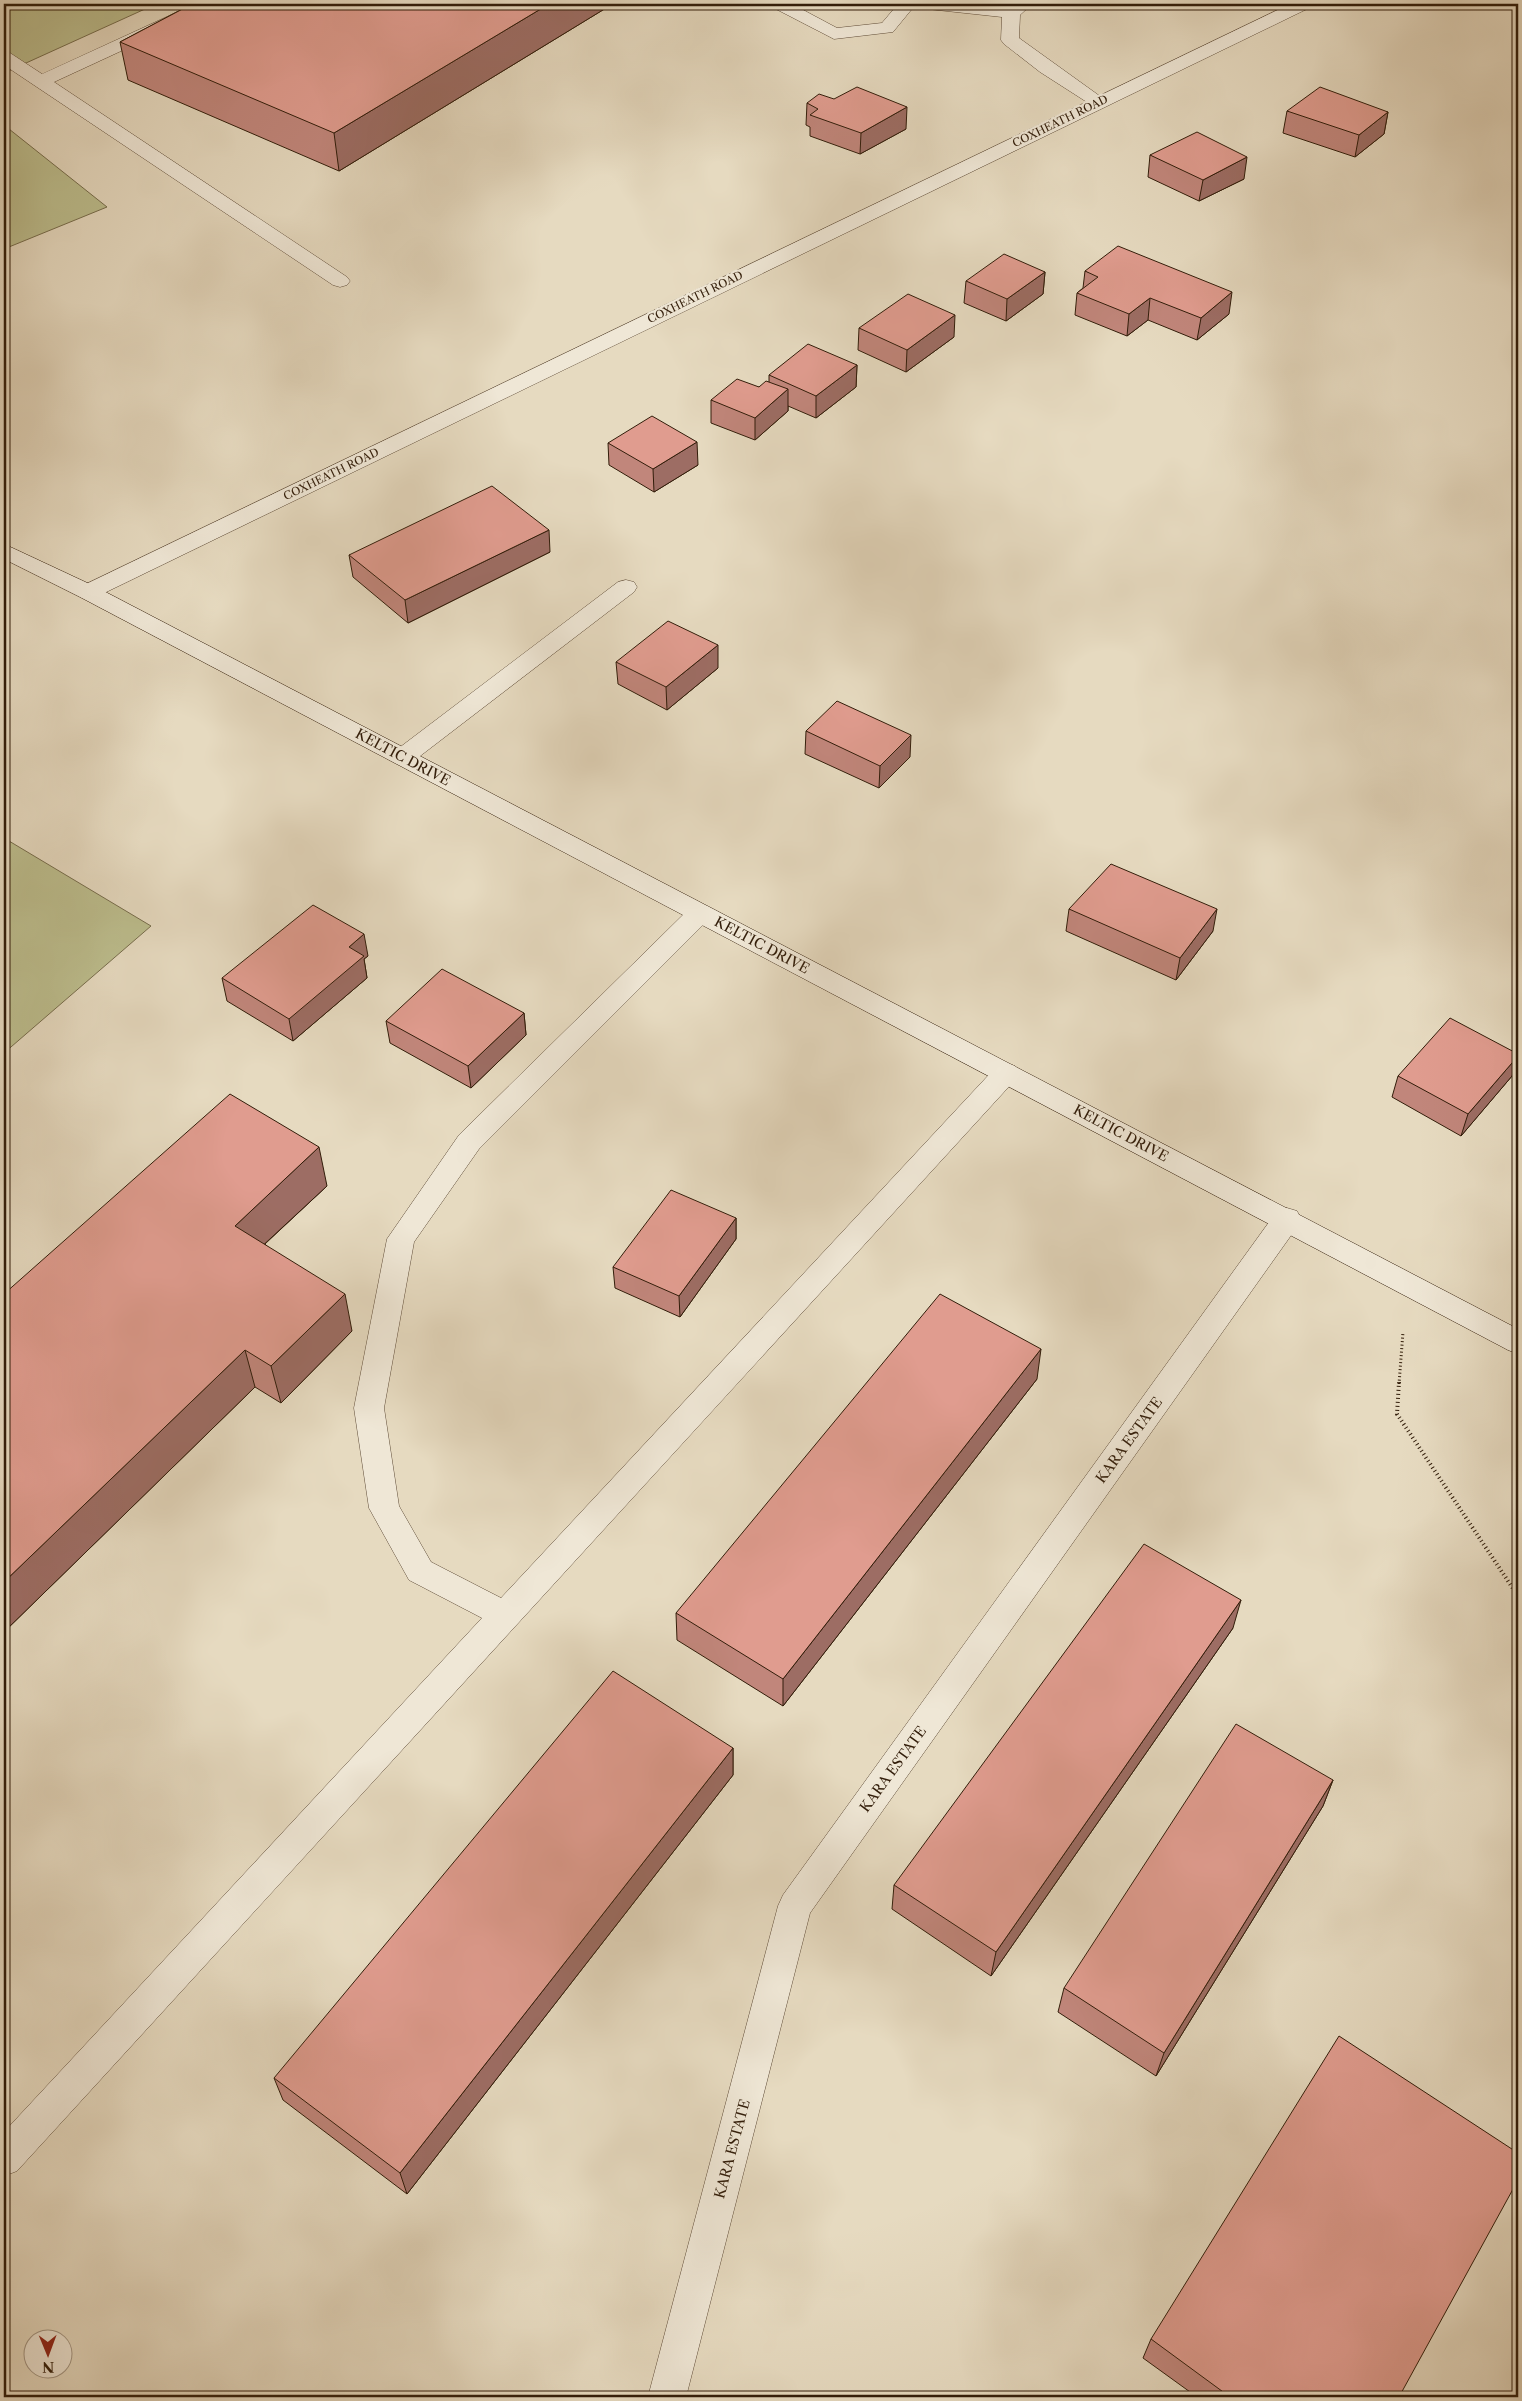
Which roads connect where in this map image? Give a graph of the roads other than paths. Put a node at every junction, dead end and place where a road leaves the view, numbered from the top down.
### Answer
1 (208, 4) edge
2 (780, 4) edge
3 (907, 4) edge
4 (928, 4) edge
5 (1302, 4) edge
6 (1017, 9) edge
7 (4, 57) edge
8 (40, 82) junction
9 (1099, 102) junction
10 (340, 281) dead end
11 (4, 551) edge
12 (626, 587) dead end
13 (88, 592) junction
14 (402, 757) junction
15 (700, 913) junction
16 (1006, 1072) junction
17 (1287, 1219) junction
18 (1518, 1342) edge
19 (505, 1615) junction
20 (4, 2158) edge
21 (667, 2397) edge

1 - 8 street
2 - 3 street
4 - 6 street
5 - 9 street, COXHEATH ROAD
6 - 9 street
7 - 8 street
8 - 10 street
9 - 13 street, COXHEATH ROAD
11 - 13 street, KELTIC DRIVE
12 - 14 street
13 - 14 street, KELTIC DRIVE
14 - 15 street, KELTIC DRIVE
15 - 16 street, KELTIC DRIVE
15 - 19 street
16 - 17 street, KELTIC DRIVE
16 - 19 street
17 - 18 street, KELTIC DRIVE
17 - 21 street, KARA ESTATE
19 - 20 street

